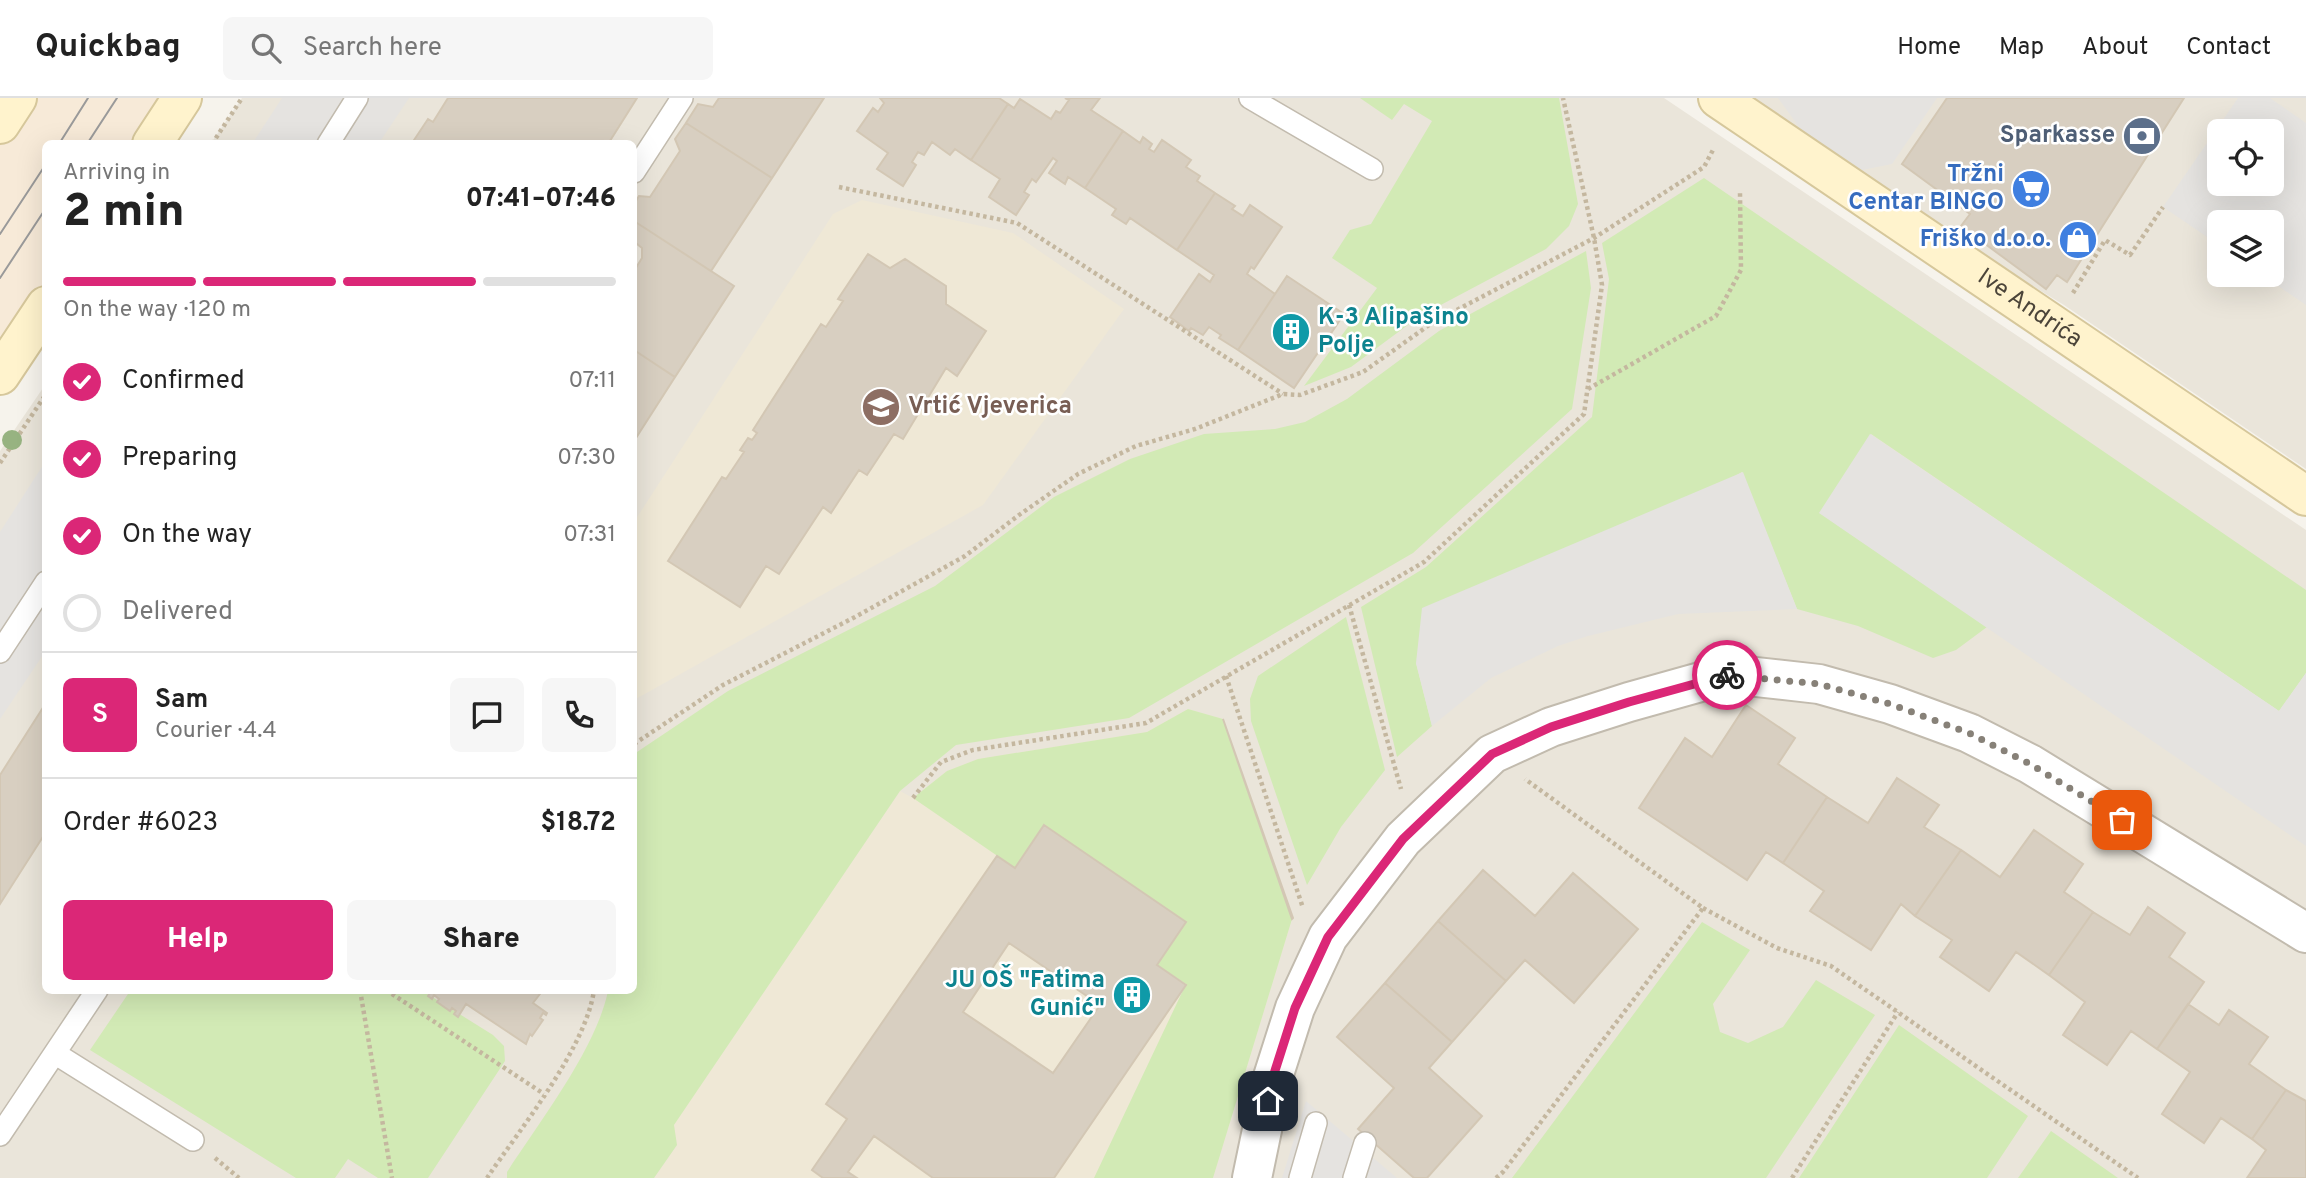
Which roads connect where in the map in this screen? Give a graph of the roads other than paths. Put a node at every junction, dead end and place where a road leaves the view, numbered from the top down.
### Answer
1 (17, 98) edge
2 (181, 98) edge
3 (357, 98) edge
4 (682, 98) edge
5 (1250, 98) edge
6 (1718, 98) edge
7 (0, 124) edge
8 (155, 140) edge
9 (331, 140) edge
10 (637, 167) edge
11 (1372, 169) dead end
12 (42, 312) edge
13 (0, 375) edge
14 (2306, 496) edge
15 (37, 612) edge
16 (0, 652) edge
17 (2306, 933) edge
18 (94, 994) edge
19 (55, 1054) junction
20 (1316, 1124) dead end
21 (0, 1135) edge
22 (193, 1140) dead end
23 (1365, 1143) dead end
24 (1252, 1178) edge
25 (1300, 1178) edge
26 (1354, 1178) edge

1 - 7 main road
2 - 8 main road
3 - 9 lane
4 - 10 lane
5 - 11 lane
6 - 14 main road, Ive Andrića
12 - 13 main road
15 - 16 lane
17 - 24 street
18 - 19 lane
19 - 21 lane
19 - 22 lane
20 - 25 lane
23 - 26 lane

